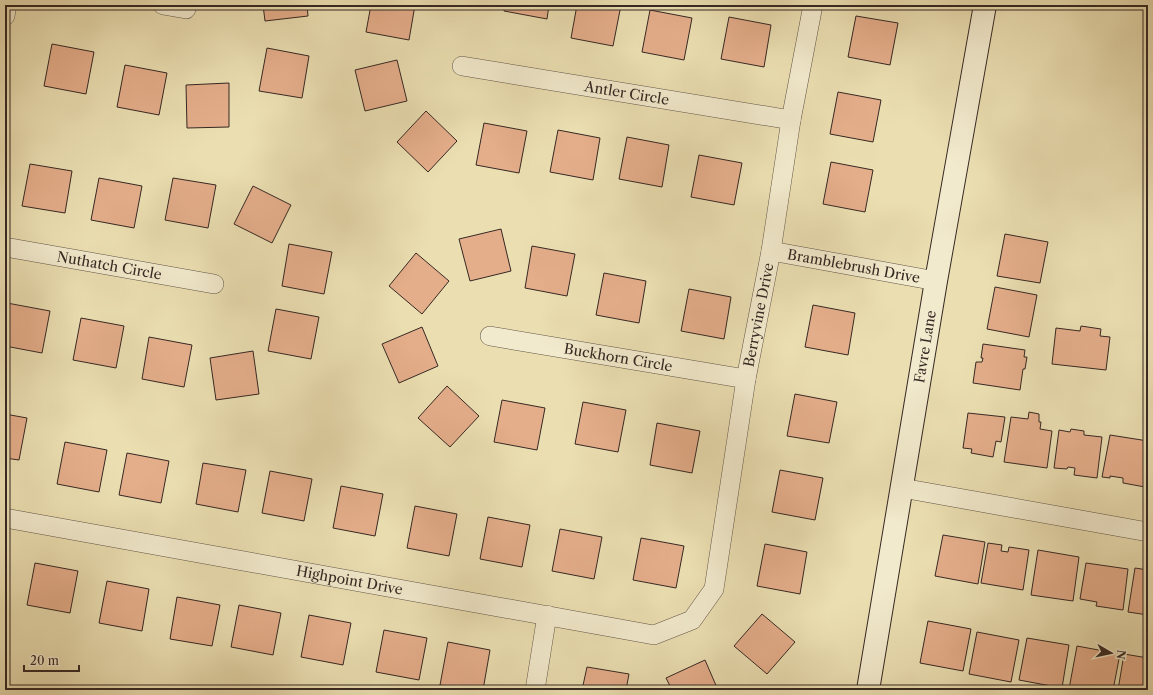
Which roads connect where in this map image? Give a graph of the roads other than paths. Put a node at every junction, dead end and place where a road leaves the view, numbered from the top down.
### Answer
1 (7, 5) edge
2 (163, 5) edge
3 (813, 5) edge
4 (985, 5) edge
5 (186, 9) dead end
6 (5, 16) edge
7 (462, 66) dead end
8 (791, 120) junction
9 (5, 247) edge
10 (771, 251) junction
11 (936, 281) junction
12 (214, 284) dead end
13 (490, 336) dead end
14 (746, 379) junction
15 (902, 488) junction
16 (5, 518) edge
17 (1148, 532) edge
18 (548, 615) junction
19 (692, 620) joint
20 (535, 690) edge
21 (870, 690) edge

1 - 6 street
2 - 5 street
3 - 8 street, Berryvine Drive
4 - 11 street, Favre Lane
7 - 8 street, Antler Circle
8 - 10 street, Berryvine Drive
9 - 12 street, Nuthatch Circle
10 - 11 street, Bramblebrush Drive
10 - 14 street, Berryvine Drive
11 - 15 street, Favre Lane
13 - 14 street, Buckhorn Circle
14 - 19 street, Berryvine Drive
15 - 17 street
15 - 21 street, Favre Lane
16 - 18 street, Highpoint Drive
18 - 19 street, Highpoint Drive
18 - 20 street

